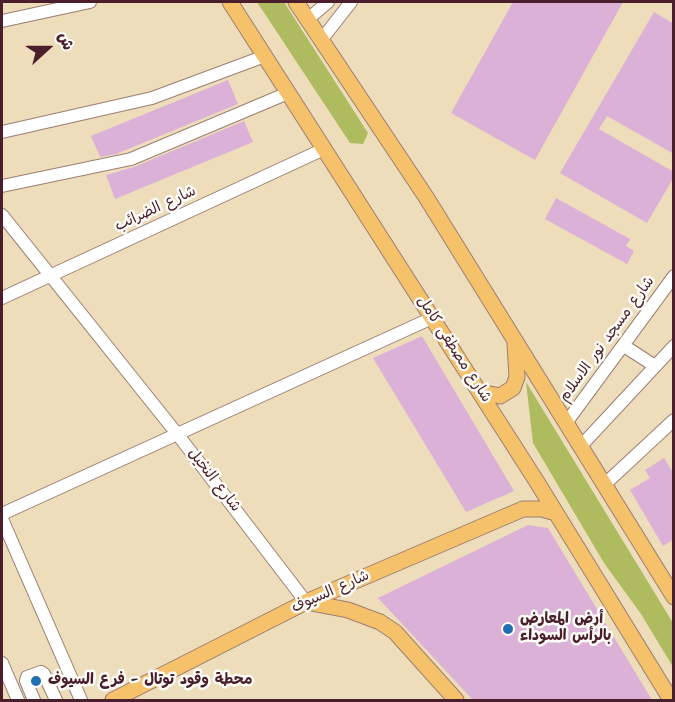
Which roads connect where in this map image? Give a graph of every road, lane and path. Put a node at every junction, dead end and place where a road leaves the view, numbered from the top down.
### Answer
1 (90, 2) edge
2 (230, 2) edge
3 (296, 2) edge
4 (328, 2) edge
5 (351, 2) edge
6 (308, 19) junction
7 (2, 21) edge
8 (322, 39) junction
9 (265, 56) junction
10 (288, 93) junction
11 (2, 132) edge
12 (324, 148) junction
13 (2, 186) edge
14 (2, 215) edge
15 (51, 275) junction
16 (674, 276) edge
17 (3, 296) edge
18 (432, 318) junction
19 (515, 341) junction
20 (624, 346) junction
21 (674, 346) edge
22 (655, 366) junction
23 (480, 392) junction
24 (674, 420) edge
25 (566, 423) junction
26 (178, 435) junction
27 (580, 447) junction
28 (604, 484) junction
29 (2, 514) edge
30 (553, 517) junction
31 (2, 519) edge
32 (674, 597) edge
33 (306, 602) junction
34 (2, 663) edge
35 (18, 700) edge
36 (34, 700) edge
37 (56, 700) edge
38 (81, 700) edge
39 (113, 700) edge
40 (456, 700) edge
41 (671, 700) edge

1 - 7 street
2 - 9 main road, شارع مصطفى كامل
3 - 6 main road
4 - 6 street
5 - 8 street
6 - 8 main road
8 - 19 main road
9 - 10 main road, شارع مصطفى كامل
9 - 11 street
10 - 12 main road, شارع مصطفى كامل
10 - 13 street
12 - 15 street, شارع الضرائب
12 - 18 main road, شارع مصطفى كامل
14 - 15 street, شارع النخيل
15 - 17 street, شارع الضرائب
15 - 26 street, شارع النخيل
16 - 20 street, شارع مسجد نور الاسلام
18 - 23 main road, شارع مصطفى كامل
18 - 26 street
19 - 23 main road
19 - 25 main road
20 - 22 street
20 - 25 street, شارع مسجد نور الاسلام
21 - 22 street
22 - 27 street
23 - 30 main road, شارع مصطفى كامل
24 - 28 street
25 - 27 main road
26 - 29 street
26 - 33 street, شارع النخيل
27 - 28 main road
28 - 32 main road
30 - 33 main road, شارع السيوف
30 - 41 main road, شارع مصطفى كامل
31 - 38 street
33 - 39 main road, شارع السيوف
33 - 40 main road
34 - 35 street
36 - 37 street

